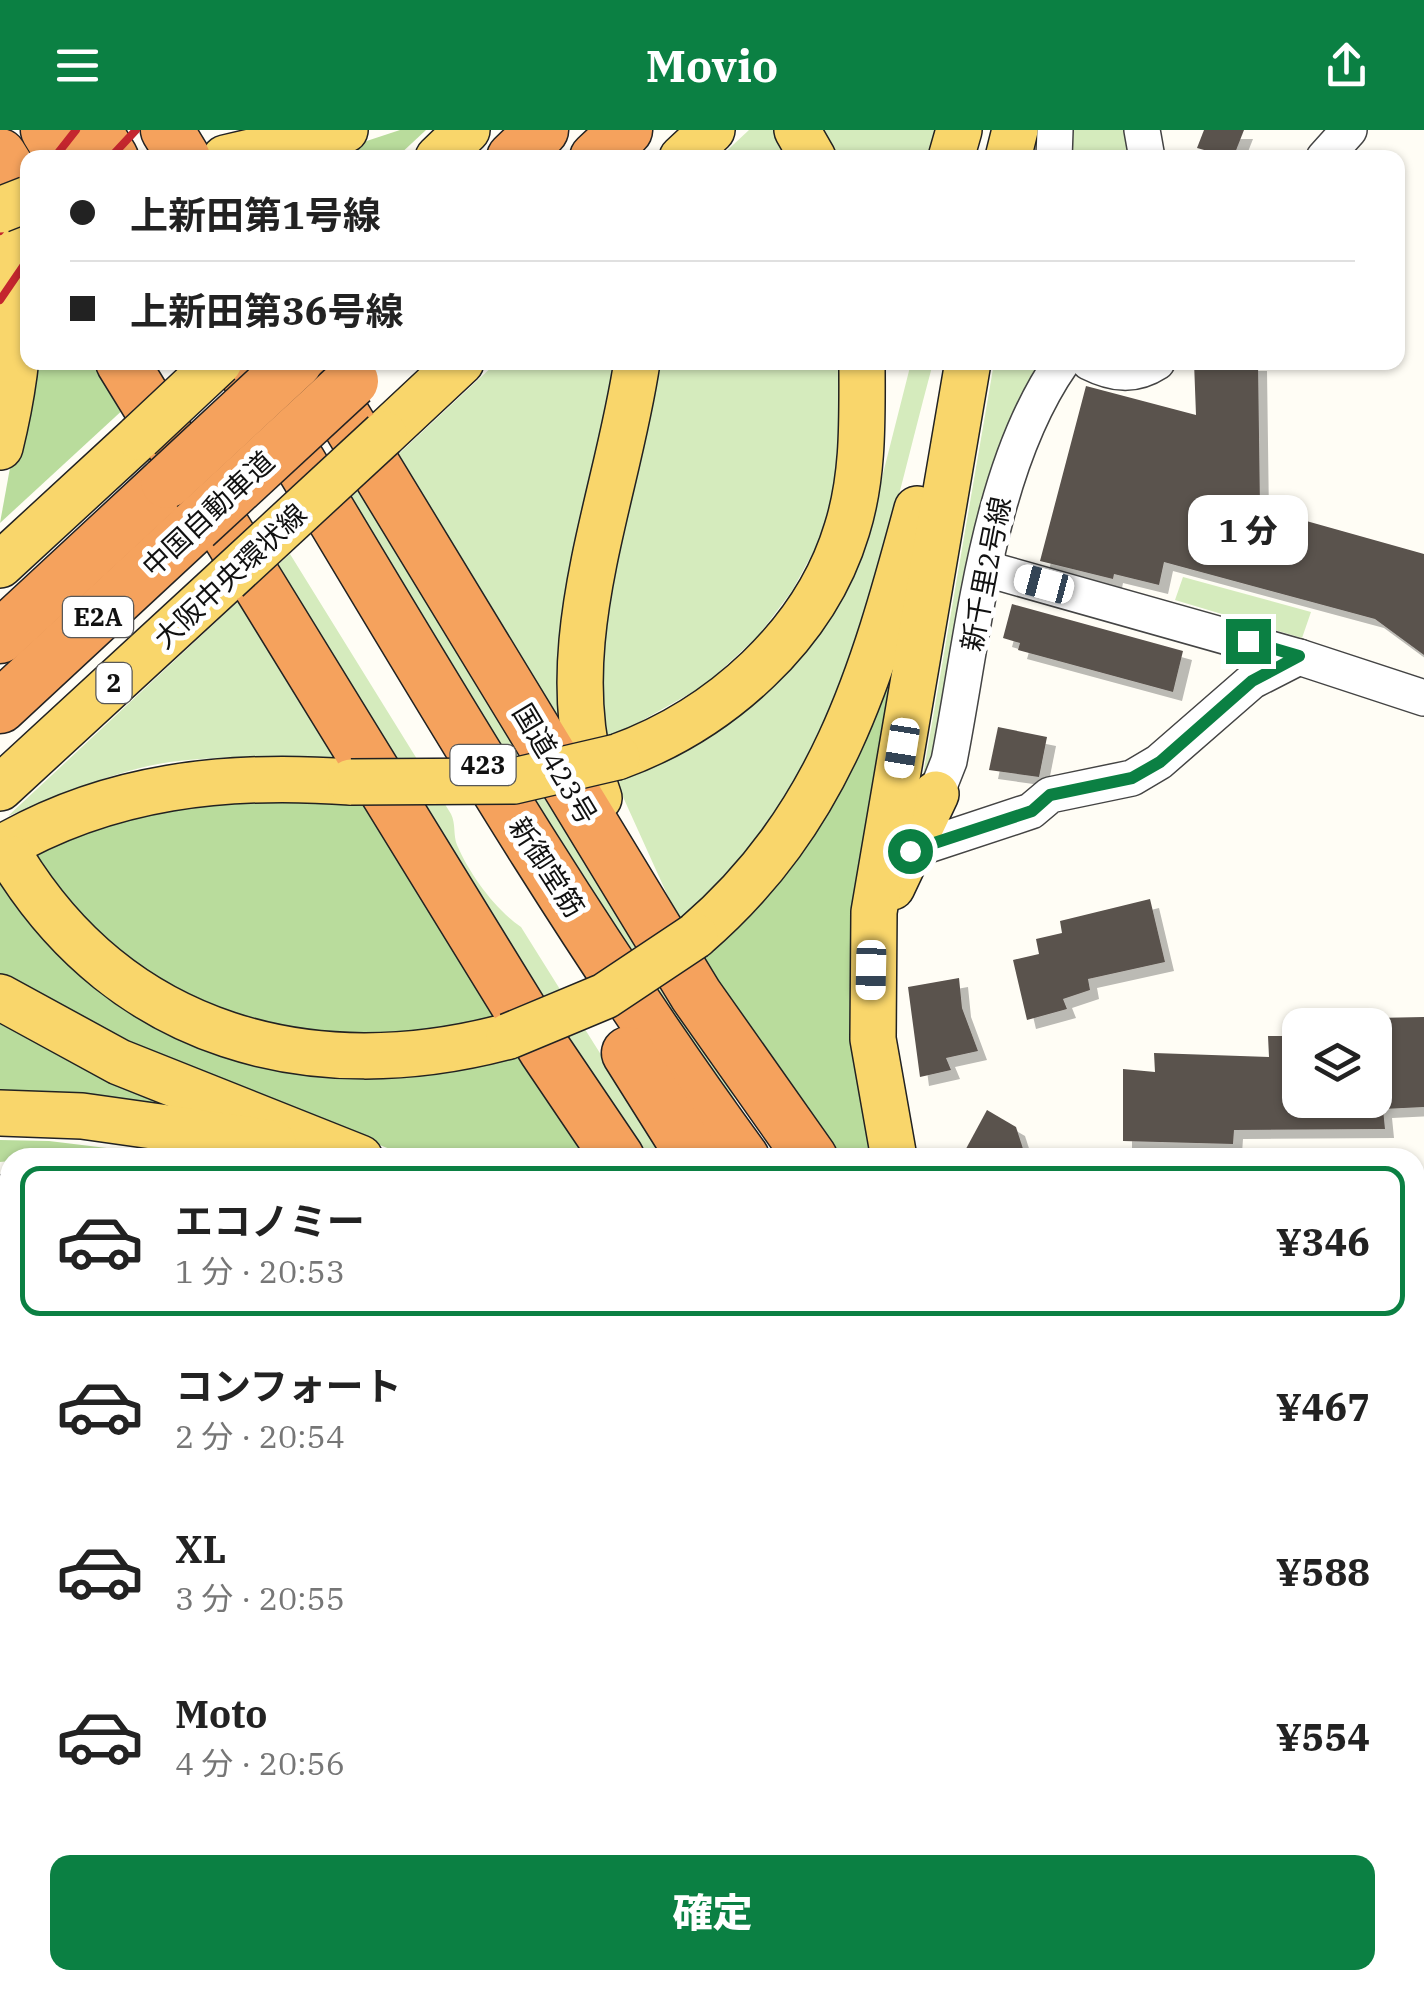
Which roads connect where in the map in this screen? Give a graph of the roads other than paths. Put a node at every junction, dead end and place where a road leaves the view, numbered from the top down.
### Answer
1 (345, 130) edge
2 (467, 130) edge
3 (542, 130) edge
4 (626, 130) edge
5 (712, 130) edge
6 (1349, 130) edge
7 (259, 150) edge
8 (446, 150) edge
9 (521, 150) edge
10 (605, 150) edge
11 (691, 150) edge
12 (1331, 150) edge
13 (0, 156) edge
14 (20, 187) edge
15 (0, 195) edge
16 (127, 370) edge
17 (197, 370) edge
18 (210, 370) edge
19 (244, 370) edge
20 (287, 370) edge
21 (344, 370) edge
22 (346, 370) edge
23 (452, 370) edge
24 (635, 370) edge
25 (862, 370) edge
26 (894, 370) edge
27 (956, 370) edge
28 (967, 370) edge
29 (1058, 370) edge
30 (1141, 370) edge
31 (1102, 375) edge
32 (0, 448) edge
33 (846, 532) junction
34 (0, 565) edge
35 (987, 569) junction
36 (0, 637) edge
37 (1299, 656) junction
38 (1424, 698) edge
39 (0, 707) edge
40 (0, 788) edge
41 (936, 794) joint
42 (910, 851) junction
43 (6, 854) edge
44 (872, 950) junction
45 (690, 966) junction
46 (0, 997) edge
47 (0, 1113) edge
48 (316, 1148) edge
49 (333, 1148) edge
50 (611, 1148) edge
51 (688, 1148) edge
52 (736, 1148) edge
53 (779, 1148) edge
54 (804, 1148) edge
55 (892, 1148) edge

1 - 7 main road
2 - 8 main road
3 - 9 highway
4 - 10 highway
5 - 11 main road
6 - 12 street
13 - 14 highway
15 - 32 main road
16 - 50 highway
17 - 51 highway, 新御堂筋 / 423
18 - 34 main road, bridge
19 - 52 highway, 新御堂筋 / 423
20 - 36 highway, 中国自動車道 / E2A, bridge
21 - 39 highway, 中国自動車道 / E2A, bridge
22 - 45 highway, 国道423号 / 423
23 - 40 main road, 大阪中央環状線 / 2, bridge
24 - 45 main road
25 - 33 main road
26 - 33 main road
27 - 45 main road
28 - 44 main road
29 - 35 street, 新千里2号線
30 - 31 street
33 - 43 main road, bridge
35 - 37 street
35 - 41 street, 新千里2号線
37 - 38 street
37 - 42 street
41 - 42 main road
42 - 44 main road
43 - 45 main road, bridge
44 - 55 main road
45 - 53 highway
45 - 54 highway, 国道423号 / 423
46 - 49 main road
47 - 48 main road

